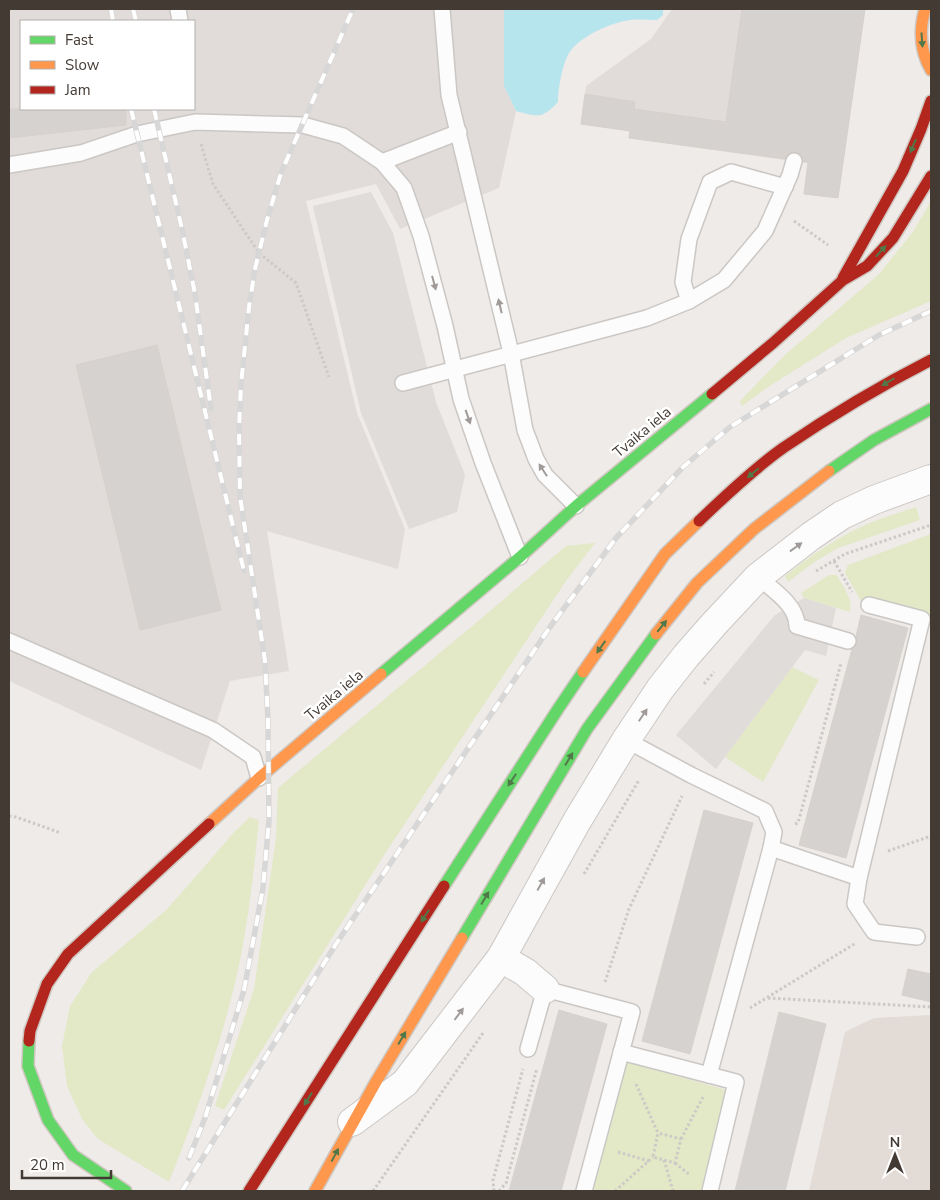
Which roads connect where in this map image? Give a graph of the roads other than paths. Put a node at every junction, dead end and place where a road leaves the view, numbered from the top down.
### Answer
1 (442, 9) edge
2 (925, 9) edge
3 (931, 70) edge
4 (931, 101) edge
5 (194, 115) edge
6 (459, 132) junction
7 (794, 161) dead end
8 (382, 162) junction
9 (9, 165) edge
10 (931, 176) edge
11 (785, 187) junction
12 (843, 280) junction
13 (689, 301) junction
14 (511, 353) junction
15 (931, 360) edge
16 (455, 370) junction
17 (403, 383) dead end
18 (931, 409) edge
19 (931, 479) edge
20 (576, 506) junction
21 (520, 557) junction
22 (758, 577) junction
23 (869, 605) dead end
24 (9, 641) edge
25 (848, 641) road end
26 (626, 740) junction
27 (259, 778) junction
28 (771, 848) junction
29 (859, 878) junction
30 (917, 937) dead end
31 (501, 958) junction
32 (545, 989) junction
33 (528, 1049) road end
34 (621, 1052) junction
35 (709, 1075) junction
36 (352, 1122) junction
37 (319, 1190) edge
38 (126, 1191) edge
39 (249, 1191) edge
40 (584, 1191) edge
41 (710, 1191) edge

1 - 6 lane
2 -> 3 main road
4 -> 12 main road, Tvaika iela
5 - 8 lane
5 - 9 lane
6 - 8 lane
14 -> 6 lane
7 - 11 lane
8 -> 16 lane
12 -> 10 main road, Tvaika iela
11 - 13 lane
11 - 13 lane
12 - 20 main road, Tvaika iela
13 - 14 lane
14 - 16 lane
20 -> 14 lane
15 -> 39 main road
16 - 17 lane
16 -> 21 lane
36 -> 18 main road
22 -> 19 street
20 - 21 main road, Tvaika iela
21 - 27 main road, Tvaika iela
22 - 25 lane
26 -> 22 street
23 - 29 lane
24 - 27 lane
26 - 28 lane
31 -> 26 street
27 - 38 main road, Tvaika iela
28 - 29 lane
28 - 35 lane
29 - 30 lane
31 - 32 street
36 -> 31 street
32 - 33 lane
32 - 34 lane
34 - 35 lane
34 - 40 lane
35 - 41 lane
37 -> 36 main road

